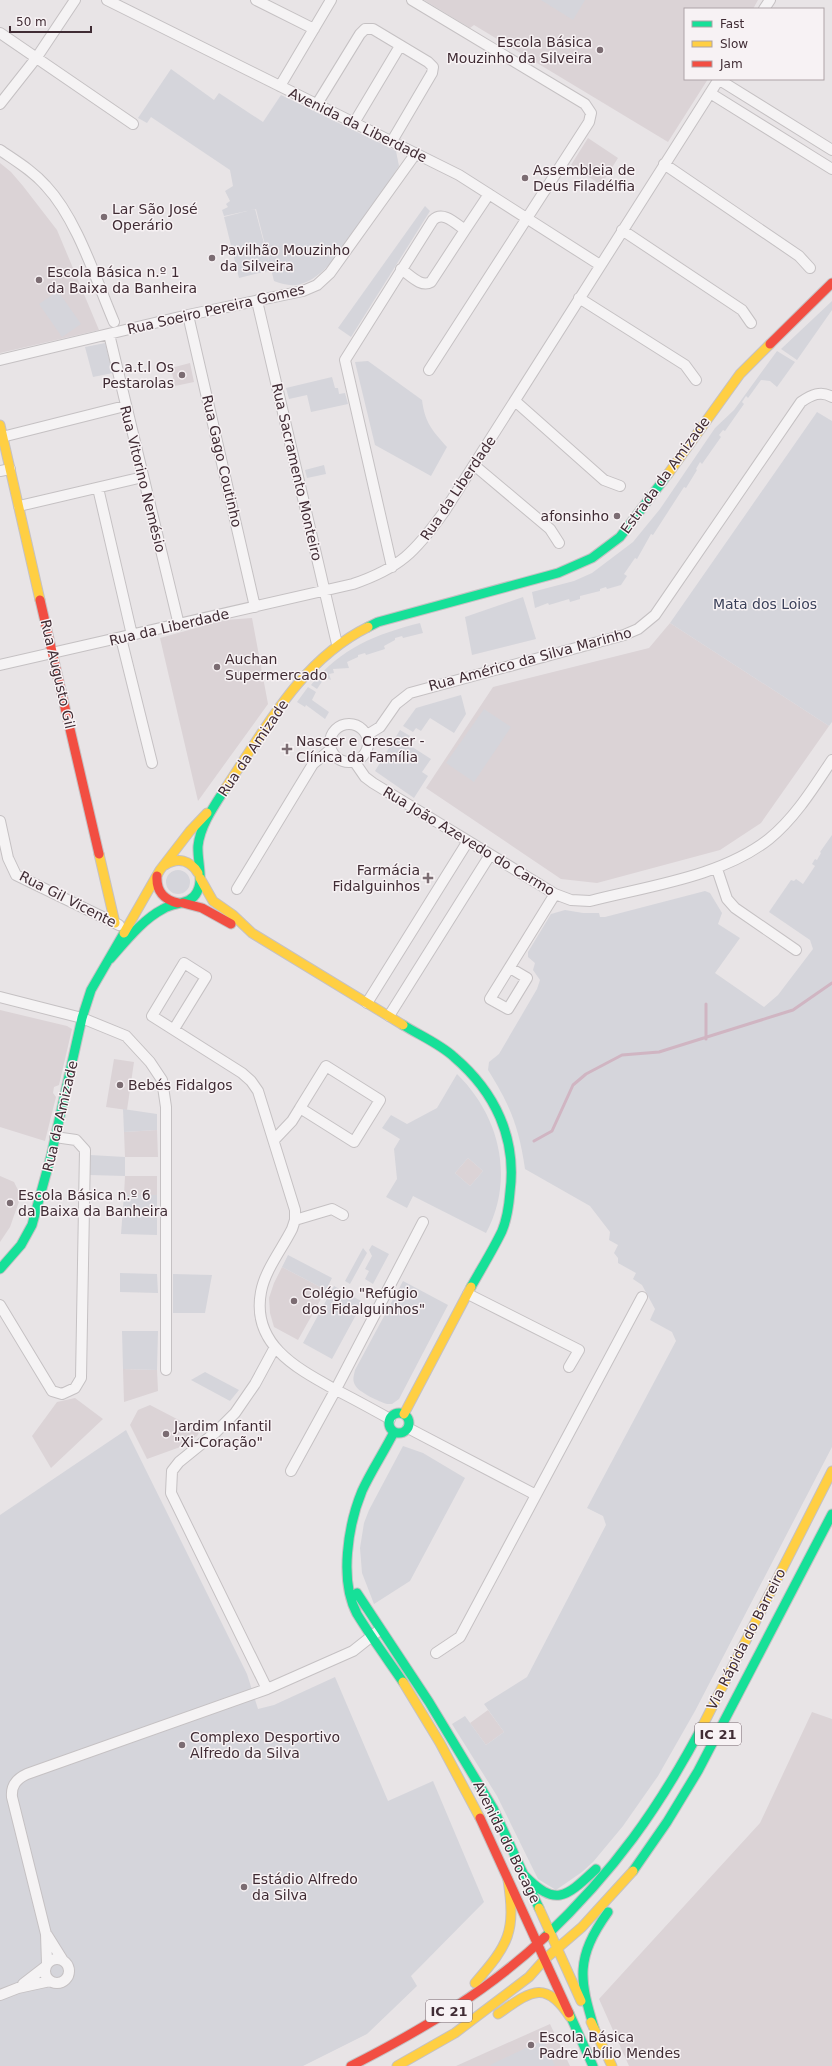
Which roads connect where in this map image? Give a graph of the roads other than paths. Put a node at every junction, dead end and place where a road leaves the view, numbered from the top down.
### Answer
1 (75, 0) edge
2 (107, 0) edge
3 (256, 0) edge
4 (331, 0) edge
5 (412, 0) edge
6 (314, 29) junction
7 (0, 32) edge
8 (400, 46) junction
9 (37, 57) junction
10 (718, 80) edge
11 (721, 80) edge
12 (280, 86) junction
13 (710, 93) junction
14 (0, 104) edge
15 (317, 104) junction
16 (354, 123) junction
17 (133, 124) dead end
18 (392, 141) junction
19 (0, 150) edge
20 (832, 150) edge
21 (416, 152) junction
22 (664, 164) junction
23 (832, 170) edge
24 (489, 194) junction
25 (527, 218) junction
26 (465, 230) junction
27 (622, 230) junction
28 (600, 265) junction
29 (810, 268) dead end
30 (401, 269) junction
31 (832, 283) edge
32 (579, 298) junction
33 (257, 300) junction
34 (188, 315) junction
35 (114, 322) dead end
36 (751, 323) dead end
37 (108, 334) junction
38 (0, 360) edge
39 (429, 370) dead end
40 (696, 380) dead end
41 (832, 397) edge
42 (515, 401) junction
43 (125, 406) junction
44 (0, 425) edge
45 (2, 437) junction
46 (474, 465) junction
47 (10, 469) junction
48 (0, 471) edge
49 (143, 477) junction
50 (620, 486) dead end
51 (98, 488) junction
52 (19, 506) junction
53 (559, 543) dead end
54 (392, 567) junction
55 (324, 591) junction
56 (255, 607) junction
57 (179, 624) junction
58 (132, 635) junction
59 (121, 638) junction
60 (337, 644) junction
61 (54, 653) junction
62 (0, 665) edge
63 (292, 690) joint
64 (367, 735) junction
65 (331, 749) junction
66 (832, 760) edge
67 (354, 761) junction
68 (152, 763) dead end
69 (215, 806) junction
70 (0, 821) edge
71 (468, 841) junction
72 (490, 855) junction
73 (164, 866) junction
74 (717, 869) junction
75 (157, 876) junction
76 (199, 876) junction
77 (237, 888) dead end
78 (555, 894) junction
79 (180, 903) junction
80 (115, 922) junction
81 (126, 928) junction
82 (252, 933) junction
83 (796, 950) dead end
84 (110, 959) junction
85 (510, 968) dead end
86 (0, 998) edge
87 (367, 1003) junction
88 (389, 1016) junction
89 (82, 1018) junction
90 (174, 1029) junction
91 (300, 1108) junction
92 (55, 1137) junction
93 (274, 1140) junction
94 (343, 1215) dead end
95 (295, 1220) junction
96 (423, 1222) dead end
97 (0, 1269) edge
98 (468, 1294) junction
99 (642, 1297) dead end
100 (0, 1305) edge
101 (275, 1347) junction
102 (569, 1367) dead end
103 (166, 1370) dead end
104 (336, 1389) junction
105 (404, 1414) junction
106 (390, 1419) junction
107 (408, 1428) junction
108 (394, 1432) junction
109 (291, 1471) dead end
110 (832, 1471) edge
111 (536, 1495) junction
112 (832, 1514) edge
113 (376, 1633) junction
114 (436, 1653) dead end
115 (268, 1688) junction
116 (635, 1838) junction
117 (634, 1870) junction
118 (524, 1875) junction
119 (508, 1880) junction
120 (551, 1933) junction
121 (46, 1934) junction
122 (538, 1943) junction
123 (558, 1949) junction
124 (62, 1959) junction
125 (545, 1959) junction
126 (46, 1965) junction
127 (50, 1981) junction
128 (18, 1988) junction
129 (0, 1995) edge
130 (447, 2013) junction
131 (570, 2016) junction
132 (595, 2031) junction
133 (455, 2033) junction
134 (351, 2066) edge
135 (398, 2066) edge
136 (594, 2066) edge
137 (612, 2066) edge

1 - 9 street
2 - 12 street, Avenida da Liberdade
3 - 6 street
4 - 6 street
5 - 25 street
6 - 12 street
7 - 9 street
8 - 15 street
8 - 16 street
8 - 18 street
9 - 14 street
9 - 17 street
10 - 13 street, Rua da Liberdade
11 - 20 street
12 - 15 street, Avenida da Liberdade
13 - 22 street, Rua da Liberdade
13 - 23 street
15 - 16 street, Avenida da Liberdade
16 - 18 street, Avenida da Liberdade
18 - 21 street, Avenida da Liberdade
19 - 35 street
21 - 24 street, Avenida da Liberdade
21 - 33 street, Rua Soeiro Pereira Gomes
22 - 27 street, Rua da Liberdade
22 - 29 street
24 - 25 street, Avenida da Liberdade
24 - 26 street
25 - 28 street, Avenida da Liberdade
25 - 39 street
26 - 30 street
26 - 30 street
27 - 28 street, Rua da Liberdade
27 - 36 street
28 - 32 street, Rua da Liberdade
30 - 54 street
31 - 60 main road, Estrada da Amizade
32 - 40 street
32 - 42 street, Rua da Liberdade
33 - 34 street, Rua Soeiro Pereira Gomes
33 - 55 street, Rua Sacramento Monteiro
34 - 37 street, Rua Soeiro Pereira Gomes
34 - 56 street, Rua Gago Coutinho
37 - 38 street, Rua Soeiro Pereira Gomes
37 - 43 street, Rua Vitorino Nemésio
41 - 64 street, Rua Américo da Silva Marinho
42 - 46 street, Rua da Liberdade
42 - 50 street
43 - 45 street
43 - 49 street, Rua Vitorino Nemésio
44 - 45 main road, Rua Augusto Gil
45 - 47 main road, Rua Augusto Gil
46 - 53 street
46 - 54 street, Rua da Liberdade
47 - 48 street
47 - 52 main road, Rua Augusto Gil
49 - 51 street
49 - 57 street, Rua Vitorino Nemésio
51 - 52 street
51 - 58 street
52 - 61 main road, Rua Augusto Gil
54 - 55 street, Rua da Liberdade
55 - 56 street, Rua da Liberdade
55 - 60 street, Rua Sacramento Monteiro
56 - 57 street, Rua da Liberdade
57 - 58 street, Rua da Liberdade
58 - 59 street, Rua da Liberdade
59 - 61 street, Rua da Liberdade
59 - 68 street
60 - 63 main road, Estrada da Amizade
61 - 62 street, Rua da Liberdade
61 - 80 main road, Rua Augusto Gil
63 - 69 main road, Rua da Amizade
64 - 65 street
64 - 67 street
65 - 67 street
65 - 77 street
66 - 74 street, Rua João Azevedo do Carmo
67 - 71 street, Rua João Azevedo do Carmo
69 - 73 main road, Rua da Amizade
69 - 76 main road, Rua da Amizade
70 - 80 street, Rua Gil Vicente
71 - 72 street, Rua João Azevedo do Carmo
71 - 87 street
72 - 78 street, Rua João Azevedo do Carmo
72 - 88 street
73 - 75 main road, Rua da Amizade
73 - 76 main road
74 - 78 street, Rua João Azevedo do Carmo
74 - 83 street
75 - 79 main road
75 - 81 main road, Rua da Amizade
76 - 79 main road, Rua da Amizade
76 - 82 main road
78 - 85 street
79 - 82 main road
79 - 84 main road, Rua da Amizade
80 - 81 street, Rua Gil Vicente
81 - 84 main road, Rua da Amizade
82 - 87 main road
84 - 89 main road, Rua da Amizade
86 - 89 street
87 - 88 main road
88 - 98 main road
89 - 92 main road, Rua da Amizade
89 - 103 street
90 - 90 street
90 - 93 street
91 - 91 street
91 - 93 street
92 - 97 main road, Rua da Amizade
92 - 100 street
93 - 95 street
94 - 95 street
95 - 101 street
96 - 104 street
98 - 102 street
98 - 105 main road
99 - 111 street
101 - 104 street
101 - 115 street
104 - 106 street
104 - 109 street
105 - 106 main road
105 - 107 main road
106 - 108 main road
107 - 108 main road
107 - 111 street
108 - 113 main road
110 - 116 main road, Via Rápida do Barreiro / IC 21
111 - 114 street
112 - 117 main road, Via Rápida do Barreiro / IC 21
113 - 115 street
113 - 118 main road, Avenida do Bocage
113 - 119 main road, Avenida do Bocage
115 - 121 street
116 - 118 main road
116 - 120 main road, Via Rápida do Barreiro / IC 21
117 - 123 main road, Via Rápida do Barreiro / IC 21
117 - 132 main road
118 - 120 main road, Avenida do Bocage
119 - 122 main road, Avenida do Bocage
119 - 130 main road
120 - 122 main road, Via Rápida do Barreiro
120 - 123 main road, Avenida do Bocage
121 - 124 street
121 - 126 street
122 - 125 main road, Avenida do Bocage
122 - 130 main road, Via Rápida do Barreiro / IC 21
123 - 125 main road, Via Rápida do Barreiro
123 - 132 main road, Avenida do Bocage
124 - 126 street
124 - 127 street
125 - 131 main road, Avenida do Bocage
125 - 133 main road, Via Rápida do Barreiro / IC 21
126 - 127 street
126 - 128 street
127 - 128 street
128 - 129 street
130 - 134 main road, Via Rápida do Barreiro / IC 21
131 - 133 main road
131 - 136 main road, Avenida do Bocage
132 - 137 main road, Avenida do Bocage
133 - 135 main road, Via Rápida do Barreiro / IC 21

